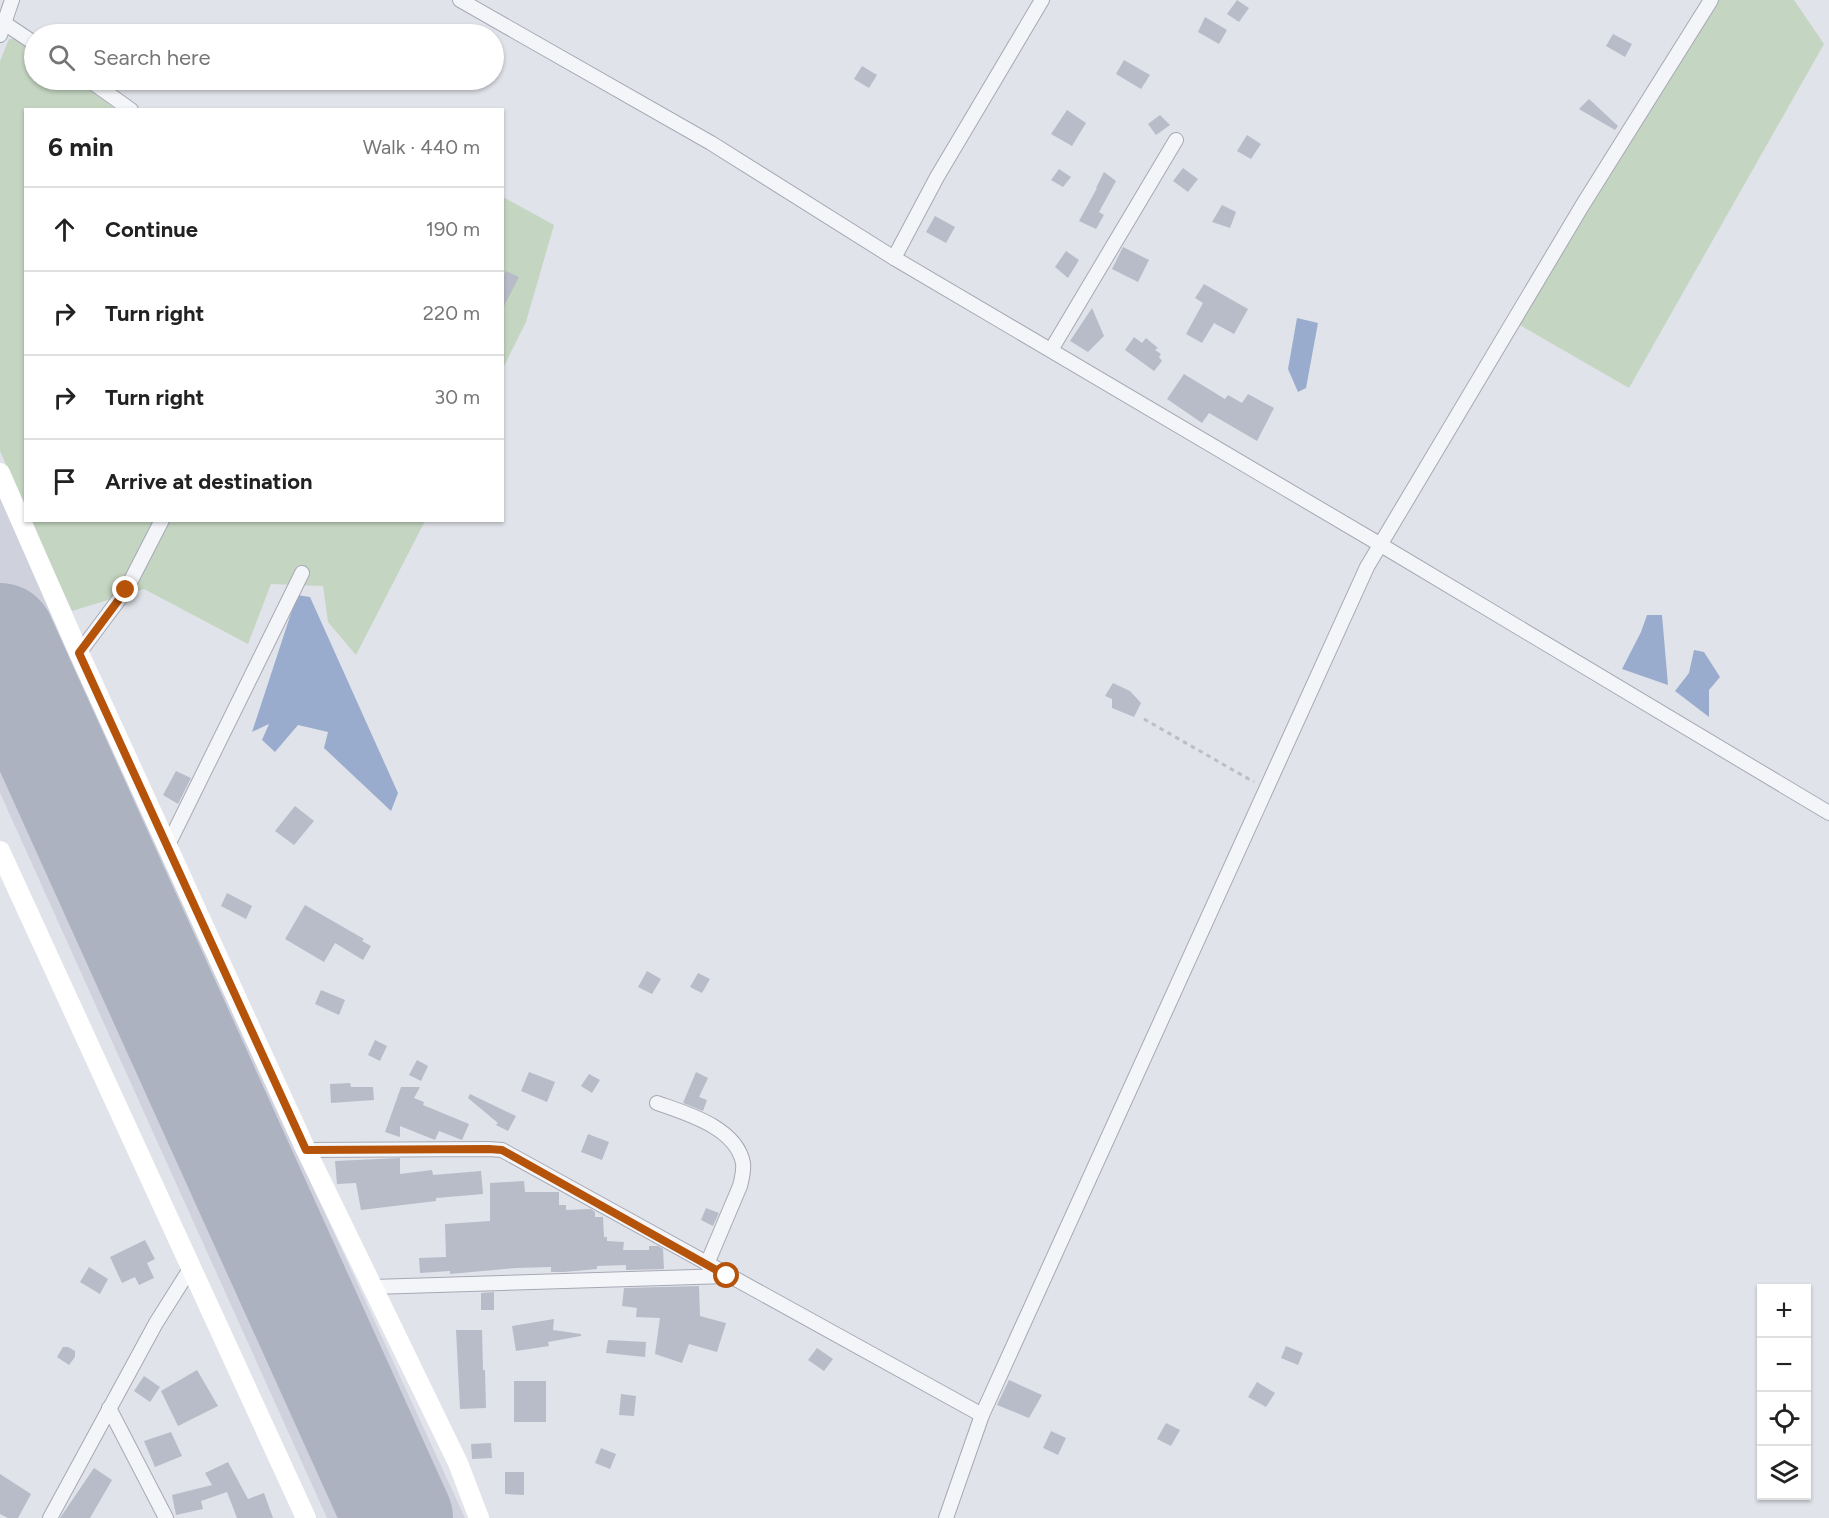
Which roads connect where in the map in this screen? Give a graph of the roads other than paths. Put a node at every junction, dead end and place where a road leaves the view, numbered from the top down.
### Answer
1 (12, 0) edge
2 (460, 0) edge
3 (1042, 0) edge
4 (1711, 0) edge
5 (502, 24) edge
6 (504, 25) edge
7 (2, 29) edge
8 (24, 39) edge
9 (103, 90) edge
10 (128, 108) edge
11 (1176, 141) dead end
12 (894, 258) junction
13 (1051, 350) junction
14 (0, 473) edge
15 (161, 522) edge
16 (1381, 545) junction
17 (302, 573) dead end
18 (79, 653) junction
19 (1829, 813) edge
20 (167, 847) junction
21 (0, 851) edge
22 (657, 1103) dead end
23 (306, 1150) junction
24 (707, 1264) junction
25 (190, 1269) junction
26 (727, 1276) junction
27 (372, 1287) junction
28 (109, 1408) junction
29 (982, 1415) junction
30 (50, 1518) edge
31 (166, 1518) edge
32 (306, 1518) edge
33 (479, 1518) edge
34 (946, 1518) edge

1 - 7 street
2 - 5 street
3 - 12 street
4 - 16 street
6 - 12 street
7 - 8 street
9 - 10 street
11 - 13 street
12 - 13 street
13 - 16 street
14 - 18 street
15 - 18 street
16 - 19 street
16 - 29 street
17 - 20 street
18 - 20 street
20 - 23 street
21 - 25 street
22 - 24 street
23 - 24 street
23 - 27 street
24 - 26 street
25 - 28 street
25 - 32 street
26 - 27 street
26 - 29 street
27 - 33 street
28 - 30 street
28 - 31 street
29 - 34 street

